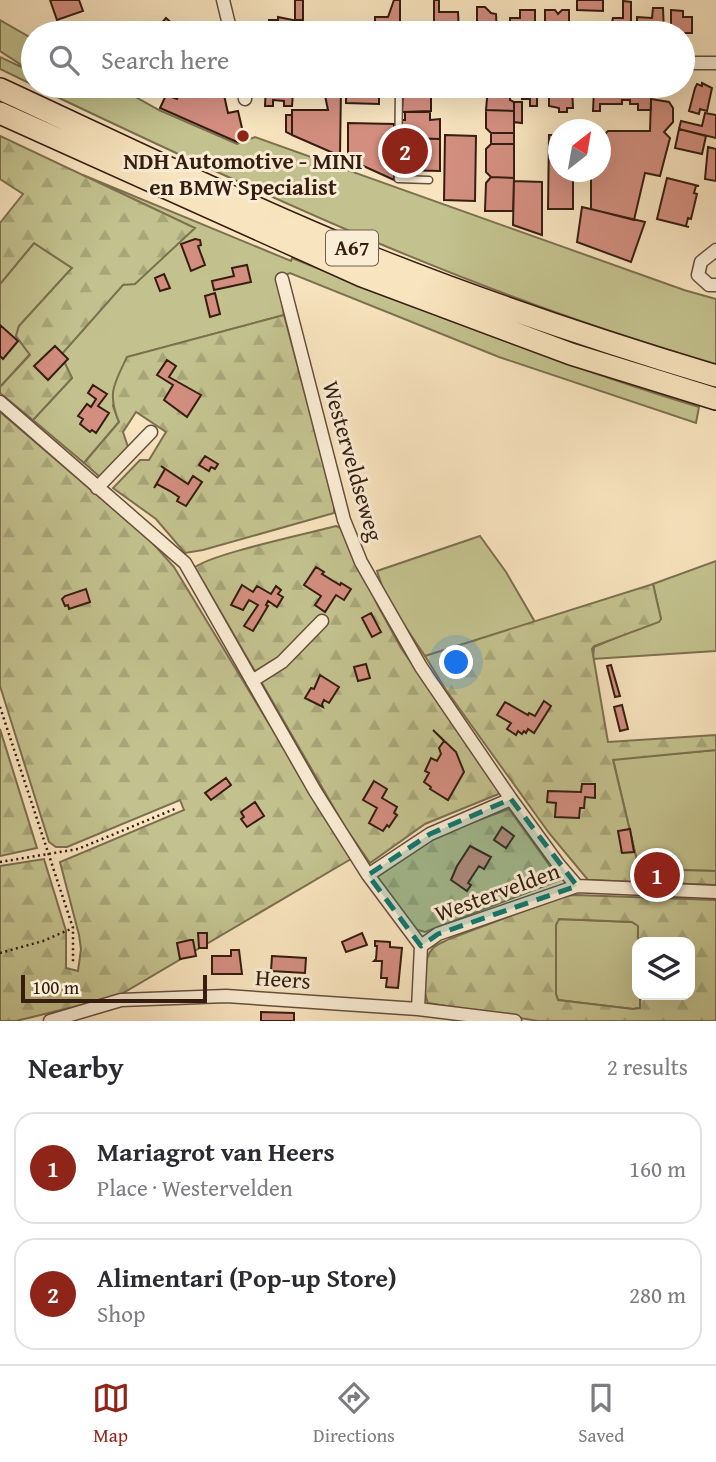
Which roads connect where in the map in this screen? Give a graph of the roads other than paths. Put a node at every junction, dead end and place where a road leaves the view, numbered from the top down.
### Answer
1 (223, 0) edge
2 (228, 21) edge
3 (695, 62) edge
4 (716, 63) edge
5 (0, 89) edge
6 (399, 98) edge
7 (0, 113) edge
8 (429, 180) dead end
9 (716, 250) edge
10 (282, 279) dead end
11 (716, 285) edge
12 (716, 376) edge
13 (716, 398) edge
14 (0, 402) edge
15 (151, 432) dead end
16 (97, 488) junction
17 (323, 621) dead end
18 (251, 681) junction
19 (511, 799) junction
20 (368, 875) junction
21 (577, 886) junction
22 (716, 892) edge
23 (421, 946) junction
24 (418, 1009) junction
25 (50, 1021) edge
26 (515, 1021) edge

1 - 2 street
3 - 4 street
5 - 12 highway, A67
6 - 8 lane
7 - 13 highway, A67
9 - 11 street
10 - 19 street, Westerveldseweg
14 - 16 street, Westervelden
15 - 16 street
16 - 18 street, Westervelden
17 - 18 street
18 - 20 street, Westervelden
19 - 20 street
19 - 21 street, Westerveldseweg
20 - 23 street, Westervelden
21 - 22 street, Westervelden
21 - 23 street, Westervelden
23 - 24 street, Westervelden
24 - 25 street, Heers
24 - 26 street, Heers

